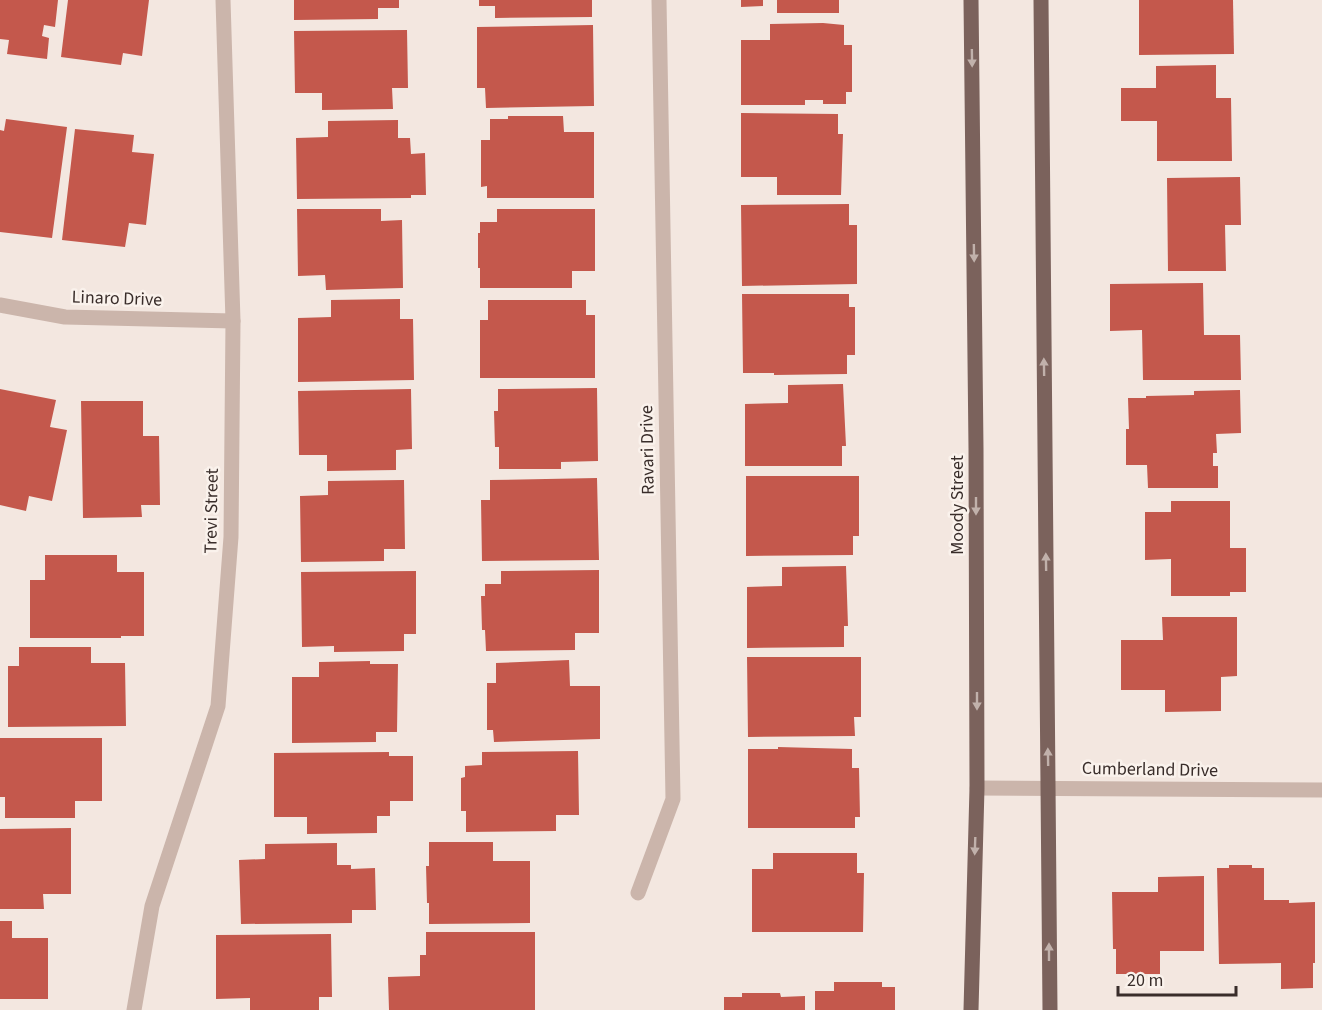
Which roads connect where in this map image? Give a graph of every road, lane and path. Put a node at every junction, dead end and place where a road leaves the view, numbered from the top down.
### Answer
1 (223, 0) edge
2 (659, 0) edge
3 (971, 0) edge
4 (1041, 0) edge
5 (0, 305) edge
6 (233, 321) junction
7 (1048, 787) junction
8 (977, 788) junction
9 (1322, 790) edge
10 (638, 893) dead end
11 (134, 1010) edge
12 (971, 1010) edge
13 (1050, 1010) edge

1 - 6 street, Trevi Street
2 - 10 street, Ravari Drive
3 -> 8 main road, Moody Street
7 -> 4 main road
5 - 6 street, Linaro Drive
6 - 11 street, Trevi Street
7 - 8 street, Cumberland Drive
7 - 9 street, Cumberland Drive
13 -> 7 main road
8 -> 12 main road, Moody Street

